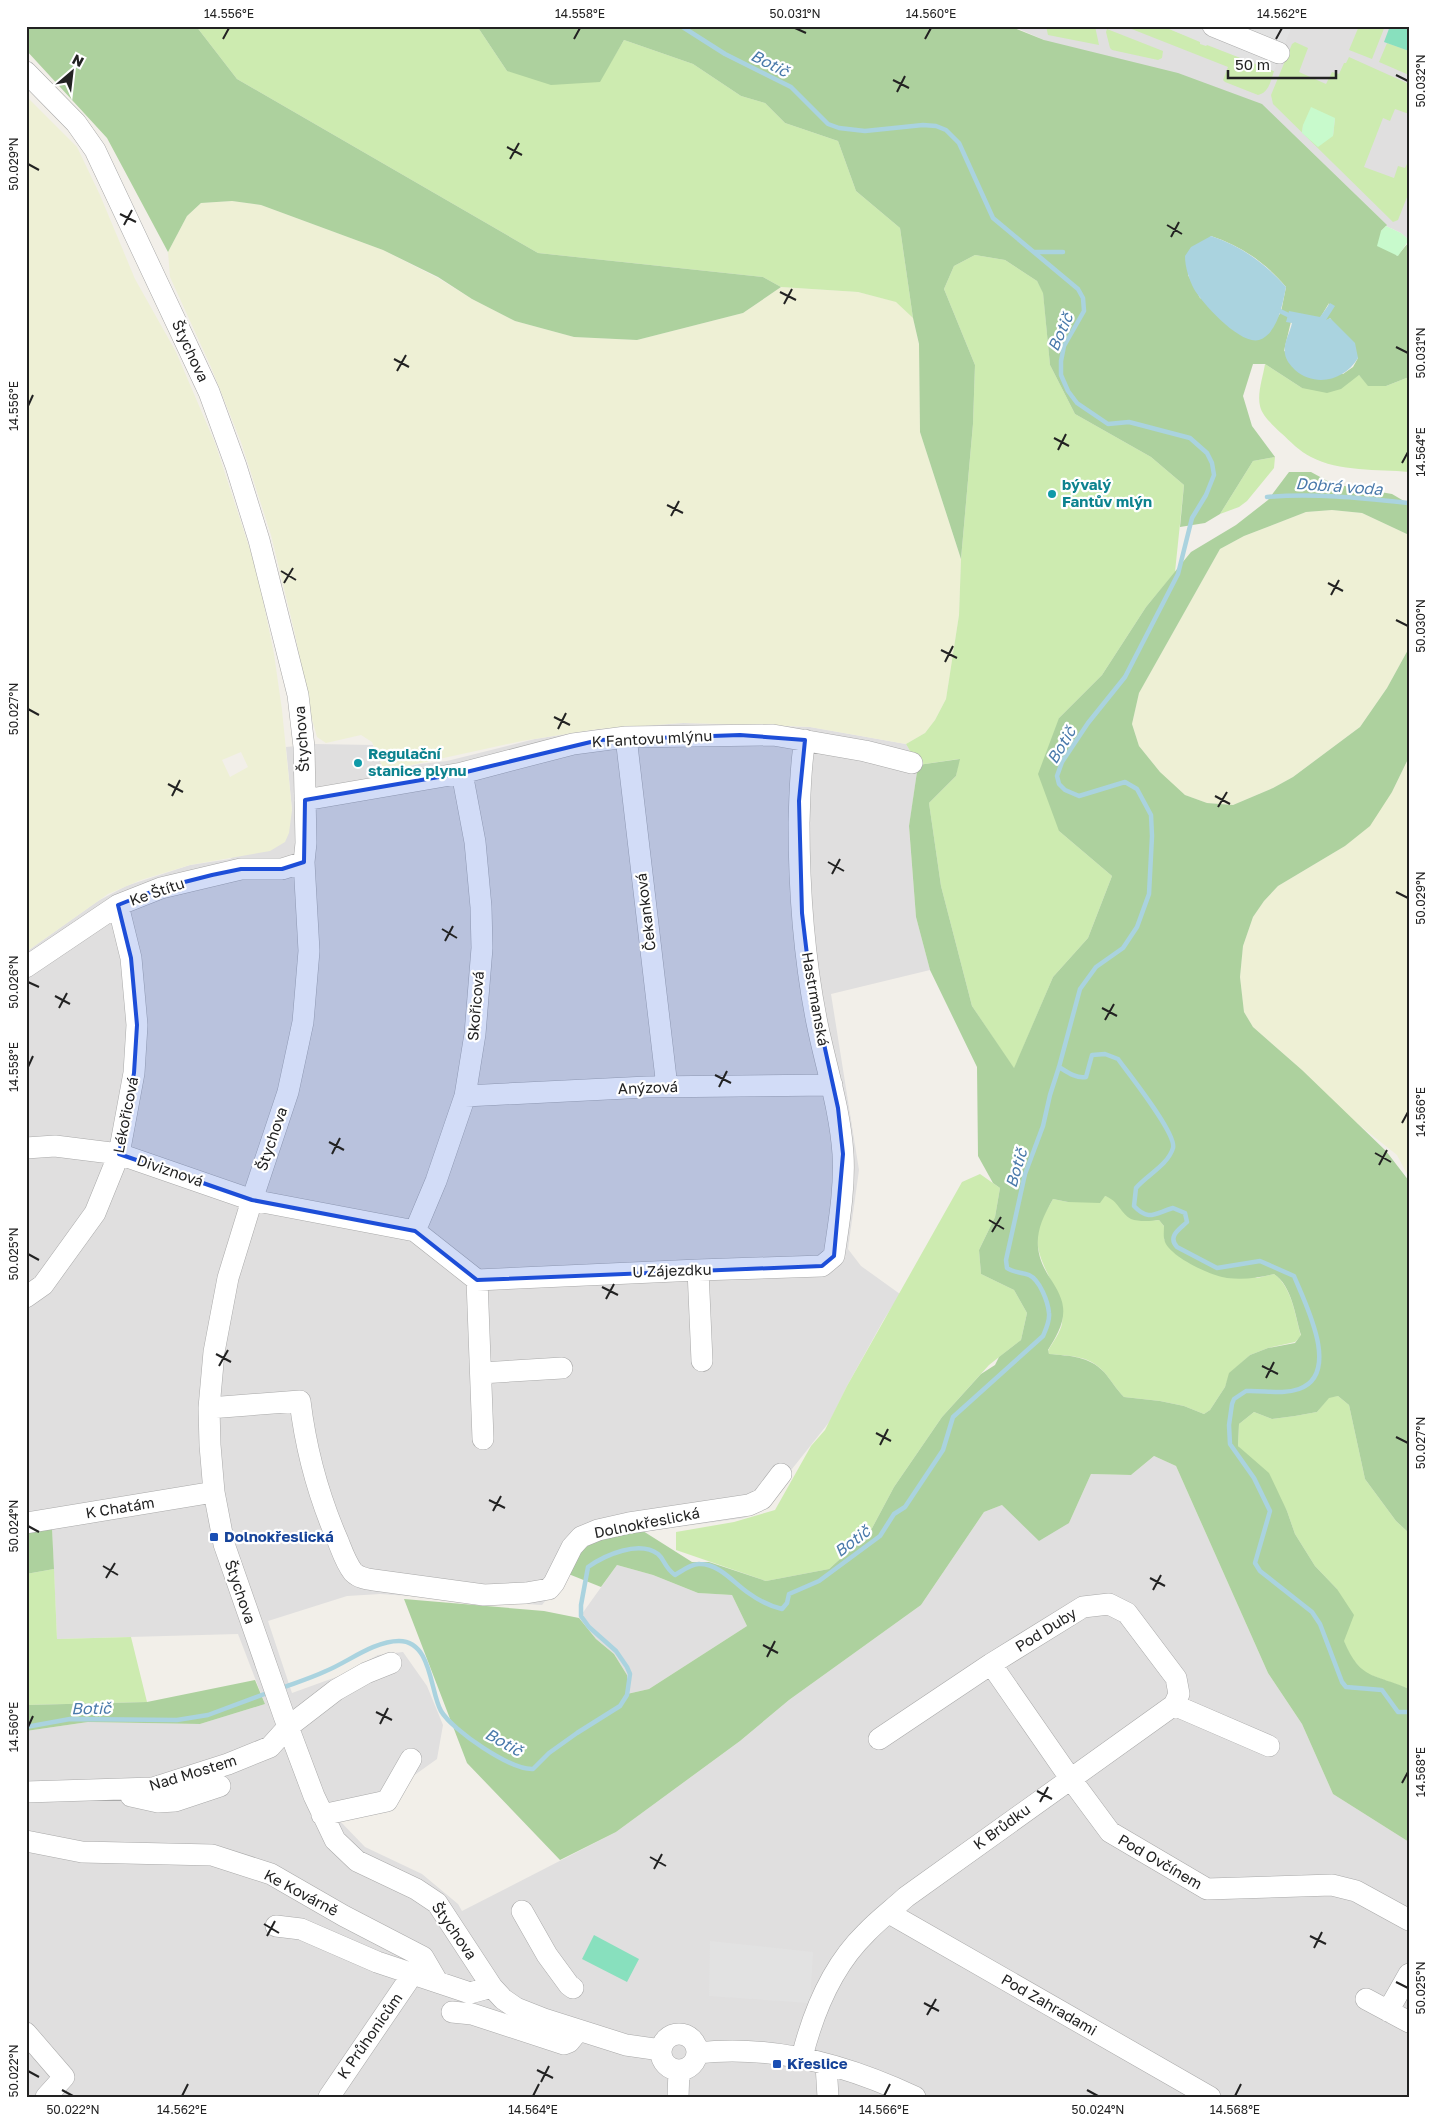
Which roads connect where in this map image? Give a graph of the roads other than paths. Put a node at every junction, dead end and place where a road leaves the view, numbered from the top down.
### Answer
1 (1213, 26) edge
2 (1279, 53) dead end
3 (26, 72) edge
4 (626, 737) junction
5 (805, 740) junction
6 (912, 763) dead end
7 (462, 773) junction
8 (305, 800) junction
9 (304, 862) junction
10 (118, 905) junction
11 (26, 967) edge
12 (832, 1085) junction
13 (667, 1087) junction
14 (465, 1096) junction
15 (26, 1148) edge
16 (119, 1154) junction
17 (252, 1200) junction
18 (415, 1231) junction
19 (834, 1256) joint
20 (698, 1270) junction
21 (477, 1280) junction
22 (26, 1297) edge
23 (702, 1361) dead end
24 (562, 1368) dead end
25 (481, 1373) junction
26 (209, 1408) junction
27 (483, 1439) dead end
28 (781, 1474) dead end
29 (214, 1492) junction
30 (26, 1523) edge
31 (391, 1663) dead end
32 (991, 1664) junction
33 (1174, 1705) junction
34 (286, 1721) junction
35 (879, 1739) dead end
36 (1269, 1746) dead end
37 (412, 1760) dead end
38 (1070, 1778) junction
39 (220, 1786) dead end
40 (115, 1788) junction
41 (26, 1792) edge
42 (322, 1815) junction
43 (26, 1840) edge
44 (522, 1911) dead end
45 (888, 1913) junction
46 (1409, 1920) edge
47 (276, 1926) dead end
48 (1409, 1974) edge
49 (412, 1975) junction
50 (438, 1981) junction
51 (492, 1987) junction
52 (573, 1988) dead end
53 (1366, 1999) dead end
54 (1388, 2010) junction
55 (452, 2012) dead end
56 (1409, 2022) edge
57 (578, 2031) junction
58 (26, 2034) edge
59 (661, 2050) junction
60 (697, 2053) junction
61 (802, 2057) junction
62 (826, 2064) junction
63 (679, 2070) junction
64 (46, 2097) edge
65 (328, 2097) edge
66 (678, 2097) edge
67 (828, 2097) edge
68 (915, 2097) edge
69 (1210, 2097) edge

1 - 2 street
3 - 8 street, Štychova
4 - 5 street, K Fantovu mlýnu
4 - 7 street, K Fantovu mlýnu
4 - 13 street, Čekanková
5 - 6 street, K Fantovu mlýnu
5 - 12 street, Hastrmanská
7 - 8 street, K Fantovu mlýnu
7 - 14 street, Skořicová
8 - 9 street, Štychova
9 - 10 street, Ke Štítu
9 - 17 street, Štychova
10 - 11 street, Ke Štítu
10 - 16 street, Lékořicová
12 - 13 street, Anýzová
12 - 19 street, Hastrmanská
13 - 14 street, Anýzová
14 - 18 street, Skořicová
15 - 16 street, Diviznová
16 - 17 street, Diviznová
16 - 22 street, Lékořicová
17 - 18 street
17 - 26 street, Štychova
18 - 21 street
19 - 20 street, U Zájezdku
20 - 21 street, U Zájezdku
20 - 23 street
21 - 25 street
24 - 25 street
25 - 27 street
26 - 28 street, Dolnokřeslická
26 - 29 street, Štychova
29 - 30 street, K Chatám
29 - 34 street, Štychova
31 - 34 street, Nad Mostem
32 - 33 street, Pod Duby
32 - 35 street, Pod Duby
32 - 38 street, Pod Ovčínem
33 - 36 street
33 - 38 street, K Brůdku
34 - 40 street, Nad Mostem
34 - 42 street, Štychova
37 - 42 street
38 - 45 street, K Brůdku
38 - 46 street, Pod Ovčínem
39 - 40 street
40 - 41 street, Nad Mostem
42 - 51 street, Štychova
43 - 50 street, Ke Kovárně
44 - 52 street
45 - 61 street, K Brůdku
45 - 69 street, Pod Zahradami
47 - 49 street
48 - 54 street
49 - 50 street
49 - 65 street, K Průhonicům
50 - 51 street
51 - 57 street, Štychova
53 - 54 street
54 - 56 street
55 - 57 street
57 - 59 street, Štychova
58 - 64 street
59 - 60 street
59 - 63 street
60 - 61 street
60 - 63 street
61 - 62 street
62 - 67 street
62 - 68 street
63 - 66 street

